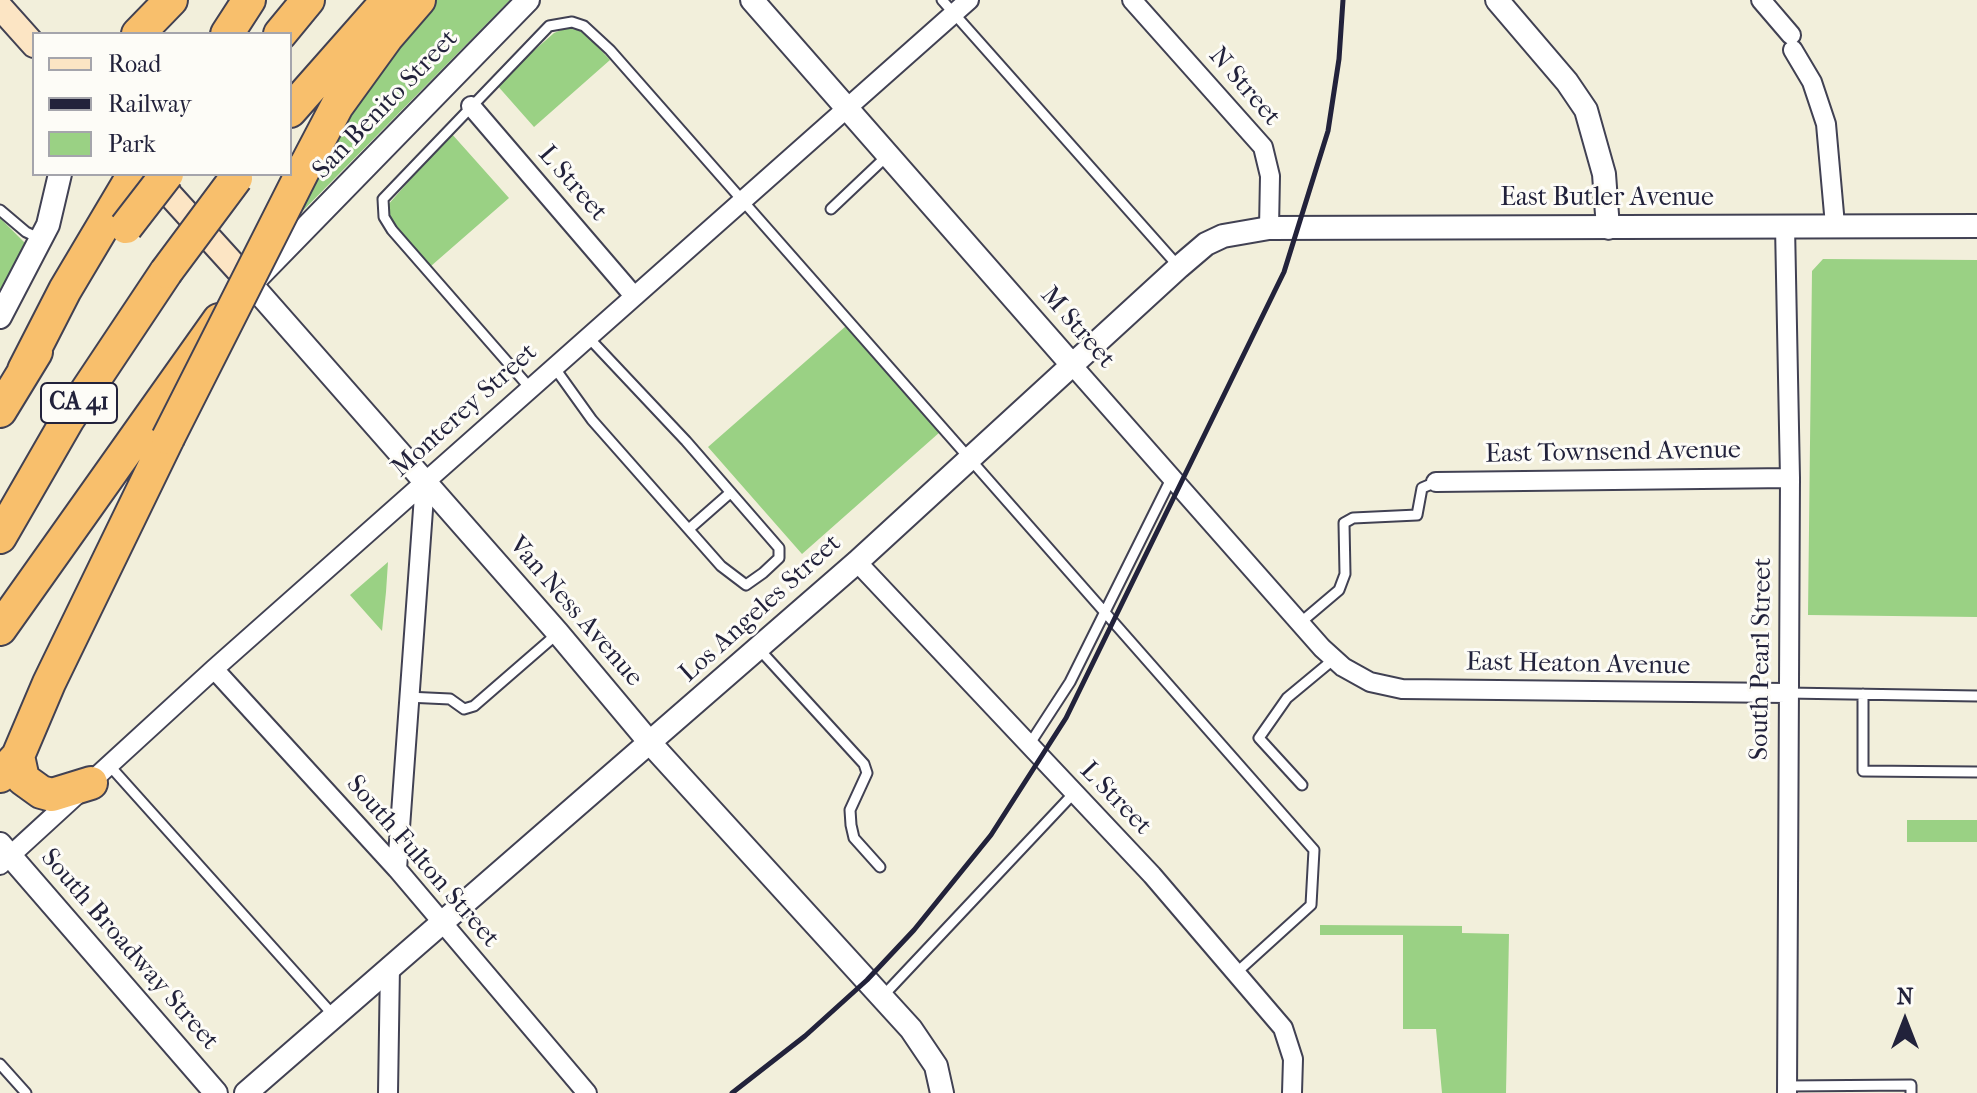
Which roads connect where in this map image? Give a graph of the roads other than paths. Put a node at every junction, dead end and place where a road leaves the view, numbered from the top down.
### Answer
1 (171, 0) edge
2 (249, 0) edge
3 (308, 0) edge
4 (388, 0) edge
5 (419, 0) edge
6 (528, 0) edge
7 (752, 0) edge
8 (969, 0) edge
9 (1132, 0) edge
10 (1497, 0) edge
11 (1761, 0) edge
12 (0, 7) edge
13 (948, 7) edge
14 (140, 32) edge
15 (228, 32) edge
16 (282, 32) edge
17 (32, 43) edge
18 (471, 106) junction
19 (847, 108) junction
20 (292, 109) edge
21 (888, 155) junction
22 (60, 176) edge
23 (133, 176) edge
24 (153, 176) edge
25 (165, 176) edge
26 (237, 176) edge
27 (742, 200) junction
28 (831, 209) dead end
29 (0, 210) edge
30 (118, 219) junction
31 (1835, 225) junction
32 (1785, 226) junction
33 (1977, 226) edge
34 (1269, 228) junction
35 (1608, 228) junction
36 (1238, 231) joint
37 (41, 239) junction
38 (1179, 267) junction
39 (251, 284) junction
40 (634, 296) junction
41 (0, 317) edge
42 (588, 337) junction
43 (1073, 366) junction
44 (554, 367) junction
45 (530, 388) junction
46 (0, 411) edge
47 (968, 458) junction
48 (1172, 477) junction
49 (1790, 478) junction
50 (425, 482) junction
51 (1436, 482) joint
52 (730, 493) junction
53 (689, 529) junction
54 (0, 537) edge
55 (857, 562) junction
56 (1105, 613) junction
57 (1300, 623) junction
58 (0, 629) edge
59 (558, 633) junction
60 (759, 649) junction
61 (1334, 659) junction
62 (214, 669) junction
63 (1370, 682) joint
64 (1786, 693) junction
65 (1863, 694) junction
66 (1977, 696) edge
67 (407, 697) junction
68 (651, 744) junction
69 (1029, 746) junction
70 (9, 766) edge
71 (1977, 772) edge
72 (100, 774) junction
73 (1302, 785) dead end
74 (1074, 793) junction
75 (4, 855) edge
76 (880, 867) dead end
77 (397, 869) junction
78 (441, 922) junction
79 (390, 966) junction
80 (1236, 973) junction
81 (882, 997) junction
82 (334, 1016) junction
83 (0, 1064) edge
84 (1787, 1090) edge
85 (26, 1093) edge
86 (216, 1093) edge
87 (246, 1093) edge
88 (388, 1093) edge
89 (587, 1093) edge
90 (942, 1093) edge
91 (1292, 1093) edge
92 (1911, 1093) edge

1 - 14 highway
2 - 15 highway
3 - 16 highway
4 - 20 highway
5 - 70 highway, bridge
6 - 39 street, San Benito Street
7 - 19 street, M Street
8 - 13 street, Monterey Street
9 - 34 street, N Street
10 - 35 street
11 - 31 street
12 - 17 main road
13 - 19 street, Monterey Street
13 - 38 lane
18 - 27 lane
18 - 40 street, L Street
18 - 45 lane
19 - 21 street, M Street
19 - 27 street, Monterey Street
21 - 28 lane
21 - 43 street, M Street
22 - 37 street
23 - 30 highway
24 - 39 main road, Van Ness Avenue
25 - 30 highway, CA 41, bridge
26 - 54 highway, CA 41, bridge
27 - 40 street, Monterey Street
27 - 47 lane
29 - 37 lane
30 - 46 highway, CA 41
31 - 32 street, East Butler Avenue
31 - 33 street, East Butler Avenue
32 - 35 street, East Butler Avenue
32 - 49 street, South Pearl Street
34 - 35 street, East Butler Avenue
34 - 36 street, East Butler Avenue
36 - 38 street, Los Angeles Street
37 - 41 street
38 - 43 street, Los Angeles Street
39 - 50 street, Van Ness Avenue
39 - 58 highway
40 - 42 street, Monterey Street
42 - 44 street, Monterey Street
42 - 52 lane
43 - 47 street, Los Angeles Street
43 - 48 street, M Street
44 - 45 street, Monterey Street
44 - 53 lane
45 - 50 street, Monterey Street
47 - 55 street, Los Angeles Street
47 - 56 lane
48 - 56 lane
48 - 57 street, M Street
49 - 51 street, East Townsend Avenue
49 - 64 street, South Pearl Street
50 - 59 street, Van Ness Avenue
50 - 62 street, Monterey Street
50 - 67 street
51 - 57 lane
52 - 53 lane
52 - 53 lane
55 - 60 street, Los Angeles Street
55 - 69 street, L Street
56 - 69 lane
56 - 80 lane
57 - 61 street, M Street
59 - 67 lane
59 - 68 street, Van Ness Avenue
60 - 68 street, Los Angeles Street
60 - 76 lane
61 - 63 street, M Street
61 - 73 lane
62 - 72 street, Monterey Street
62 - 77 street, South Fulton Street
63 - 64 street, East Heaton Avenue
64 - 65 lane
64 - 84 street, South Pearl Street
65 - 66 lane
65 - 71 lane
67 - 77 street
68 - 78 street, Los Angeles Street
68 - 81 street, Van Ness Avenue
69 - 74 street, L Street
70 - 72 highway
72 - 75 street, Monterey Street
72 - 82 lane
74 - 80 street, L Street
74 - 81 lane
75 - 86 street, South Broadway Street
77 - 78 street, South Fulton Street
78 - 79 street, Los Angeles Street
78 - 89 street, South Fulton Street
79 - 82 street, Los Angeles Street
79 - 88 street
80 - 91 street, L Street
81 - 90 street, Van Ness Avenue
82 - 87 street, Los Angeles Street
83 - 85 lane
84 - 92 lane

